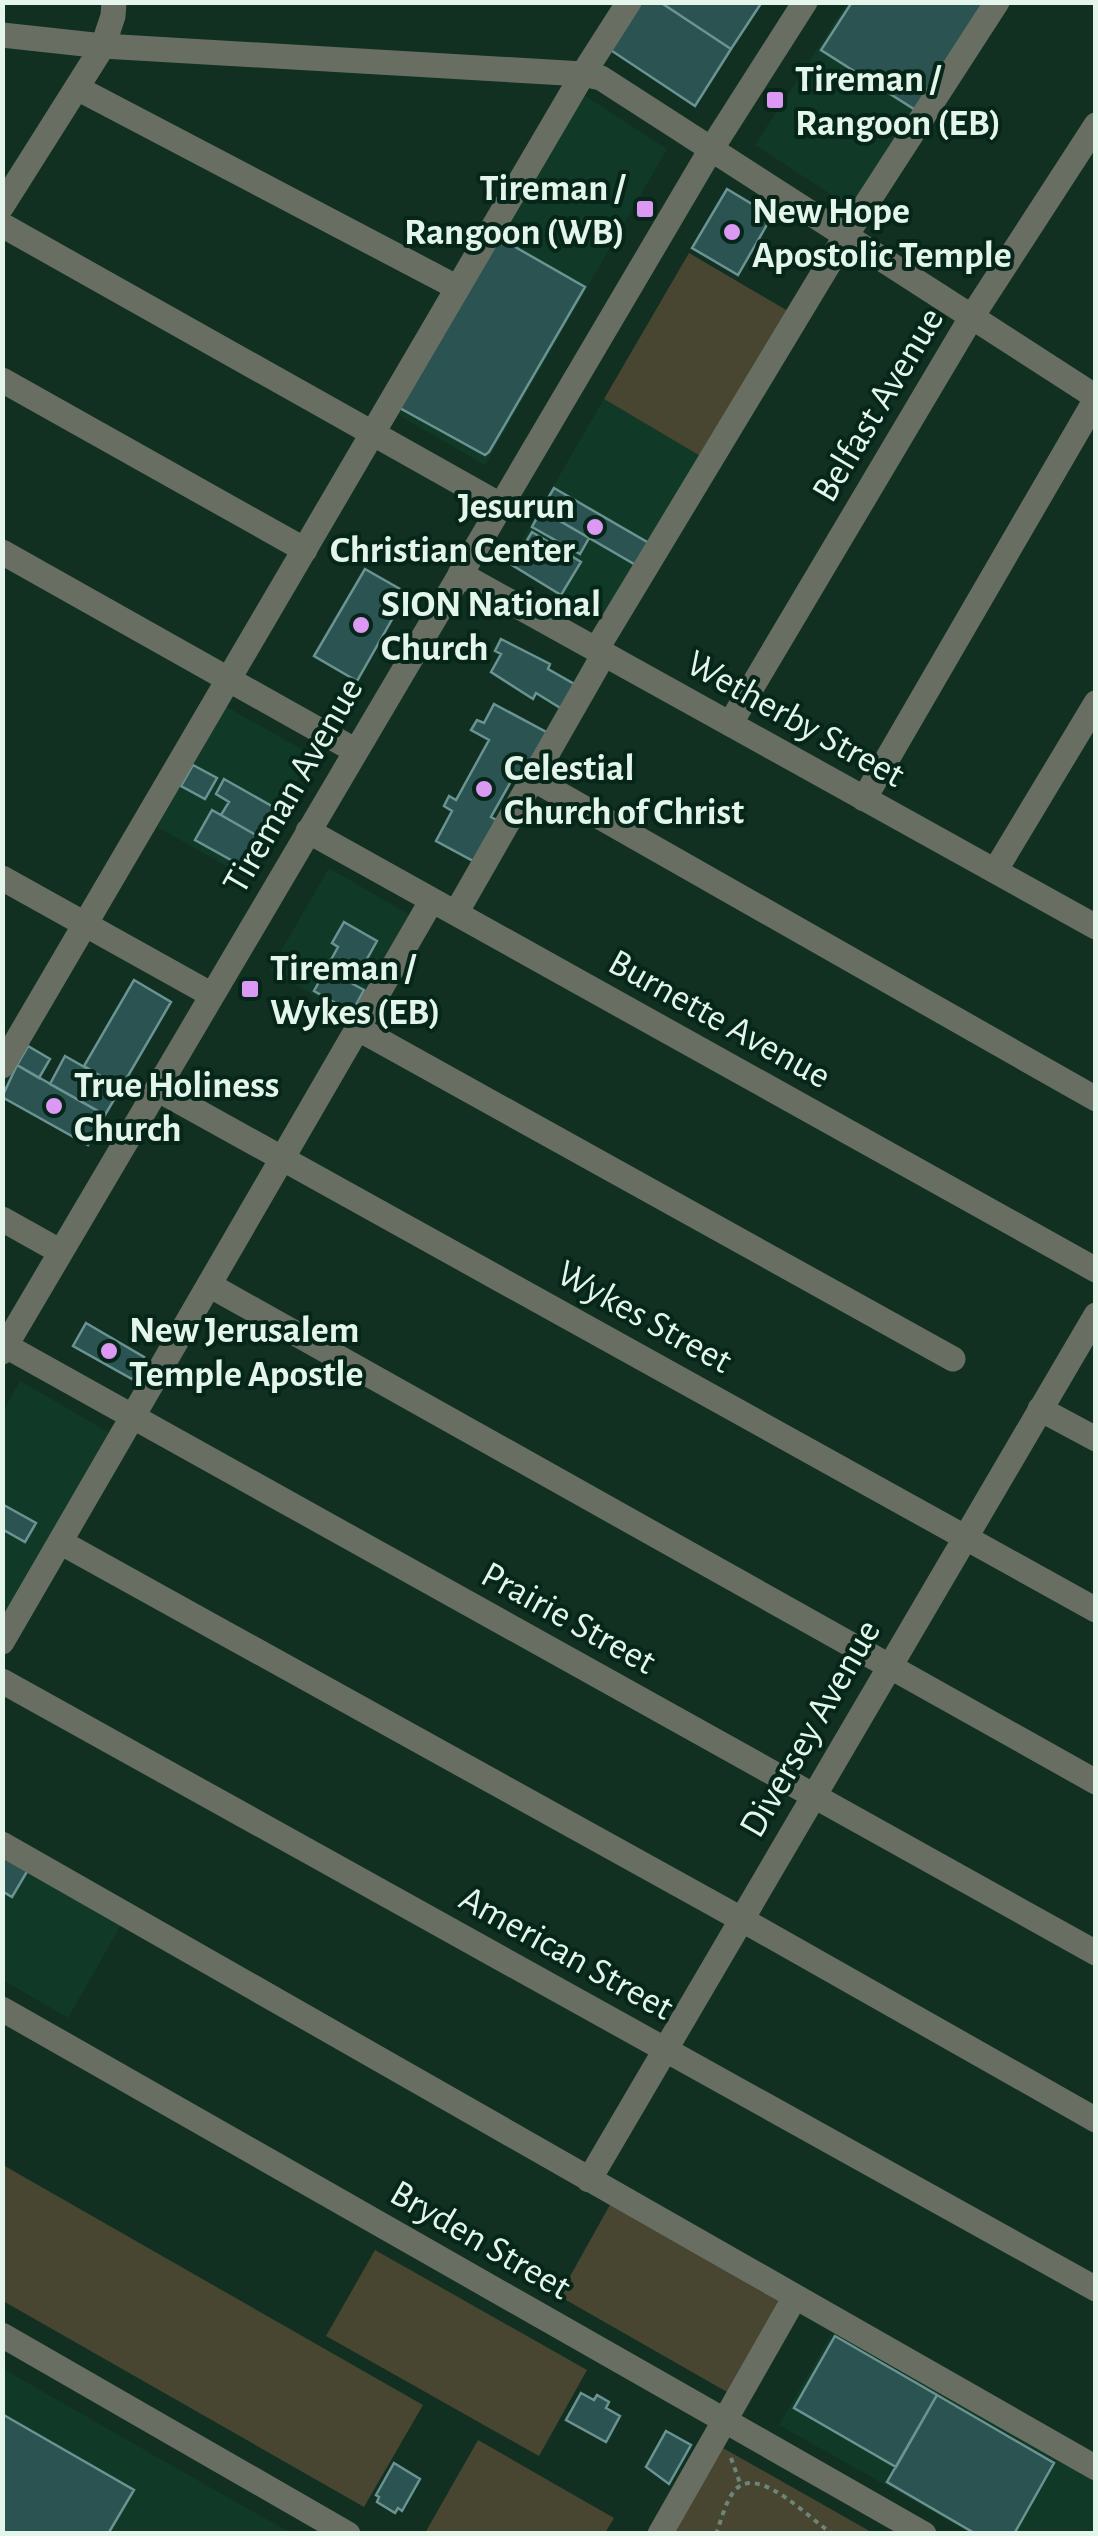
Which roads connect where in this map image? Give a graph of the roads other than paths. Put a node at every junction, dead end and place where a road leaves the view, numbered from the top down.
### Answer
1 (114, 2) edge
2 (629, 2) edge
3 (805, 2) edge
4 (997, 2) edge
5 (2, 35) edge
6 (102, 46) junction
7 (582, 74) junction
8 (76, 88) junction
9 (1096, 125) edge
10 (710, 150) junction
11 (2, 206) edge
12 (2, 224) edge
13 (845, 237) junction
14 (458, 288) junction
15 (972, 318) junction
16 (2, 380) edge
17 (1096, 398) edge
18 (373, 434) junction
19 (500, 505) junction
20 (305, 550) junction
21 (2, 552) edge
22 (460, 574) junction
23 (600, 652) junction
24 (230, 680) junction
25 (1096, 702) edge
26 (730, 724) junction
27 (356, 750) junction
28 (534, 778) junction
29 (864, 799) junction
30 (308, 831) junction
31 (996, 871) junction
32 (2, 878) edge
33 (432, 900) junction
34 (456, 914) junction
35 (86, 926) junction
36 (1096, 927) edge
37 (212, 996) junction
38 (356, 1028) junction
39 (10, 1037) edge
40 (2, 1066) edge
41 (157, 1089) junction
42 (1096, 1099) edge
43 (284, 1158) junction
44 (2, 1220) edge
45 (61, 1252) junction
46 (1096, 1270) edge
47 (211, 1286) junction
48 (1096, 1315) edge
49 (4, 1349) edge
50 (953, 1359) dead end
51 (1040, 1409) junction
52 (135, 1418) junction
53 (1096, 1440) edge
54 (965, 1537) junction
55 (62, 1543) junction
56 (1096, 1610) edge
57 (2, 1642) edge
58 (889, 1666) junction
59 (2, 1681) edge
60 (1096, 1782) edge
61 (812, 1796) junction
62 (2, 1844) edge
63 (741, 1919) junction
64 (1096, 1953) edge
65 (2, 2009) edge
66 (664, 2049) junction
67 (1096, 2120) edge
68 (589, 2180) junction
69 (1096, 2289) edge
70 (795, 2297) junction
71 (2, 2335) edge
72 (725, 2419) junction
73 (1096, 2468) edge
74 (348, 2534) edge
75 (660, 2534) edge
76 (924, 2534) edge

1 - 6 street
2 - 7 street
3 - 10 street, Tireman Avenue
4 - 13 street
5 - 6 street
6 - 7 street
6 - 8 street
7 - 10 street
7 - 14 street
8 - 11 street
8 - 14 street
9 - 15 street, Belfast Avenue
10 - 13 street
10 - 19 street, Tireman Avenue
12 - 18 street
13 - 15 street
13 - 23 street
14 - 18 street
15 - 17 street
15 - 26 street, Belfast Avenue
16 - 20 street
17 - 29 street
18 - 19 street
18 - 20 street
19 - 22 street, Tireman Avenue
20 - 24 street
21 - 24 street
22 - 23 street, Wetherby Street
22 - 27 street, Tireman Avenue
23 - 26 street, Wetherby Street
23 - 28 street
24 - 27 street
24 - 35 street
25 - 31 street
26 - 29 street, Wetherby Street
27 - 30 street, Tireman Avenue
28 - 34 street
28 - 42 street
29 - 31 street, Wetherby Street
30 - 33 street, Burnette Avenue
30 - 37 street, Tireman Avenue
31 - 36 street, Wetherby Street
32 - 35 street
33 - 34 street, Burnette Avenue
33 - 38 street
34 - 46 street, Burnette Avenue
35 - 37 street
35 - 39 street
37 - 41 street, Tireman Avenue
38 - 43 street
38 - 50 street
39 - 40 street
41 - 43 street, Wykes Street
41 - 45 street, Tireman Avenue
43 - 47 street
43 - 54 street, Wykes Street
44 - 45 street
45 - 49 street, Tireman Avenue
47 - 52 street
47 - 58 street
48 - 51 street, Diversey Avenue
49 - 52 street, Prairie Street
51 - 53 street
51 - 54 street, Diversey Avenue
52 - 55 street
52 - 61 street, Prairie Street
54 - 56 street, Wykes Street
54 - 58 street, Diversey Avenue
55 - 57 street
55 - 63 street
58 - 60 street
58 - 61 street, Diversey Avenue
59 - 66 street, American Street
61 - 63 street, Diversey Avenue
61 - 64 street, Prairie Street
62 - 68 street
63 - 66 street, Diversey Avenue
63 - 67 street
65 - 72 street, Bryden Street
66 - 68 street, Diversey Avenue
66 - 69 street, American Street
68 - 70 street
70 - 72 street
70 - 73 street
71 - 74 street
72 - 75 street
72 - 76 street, Bryden Street

